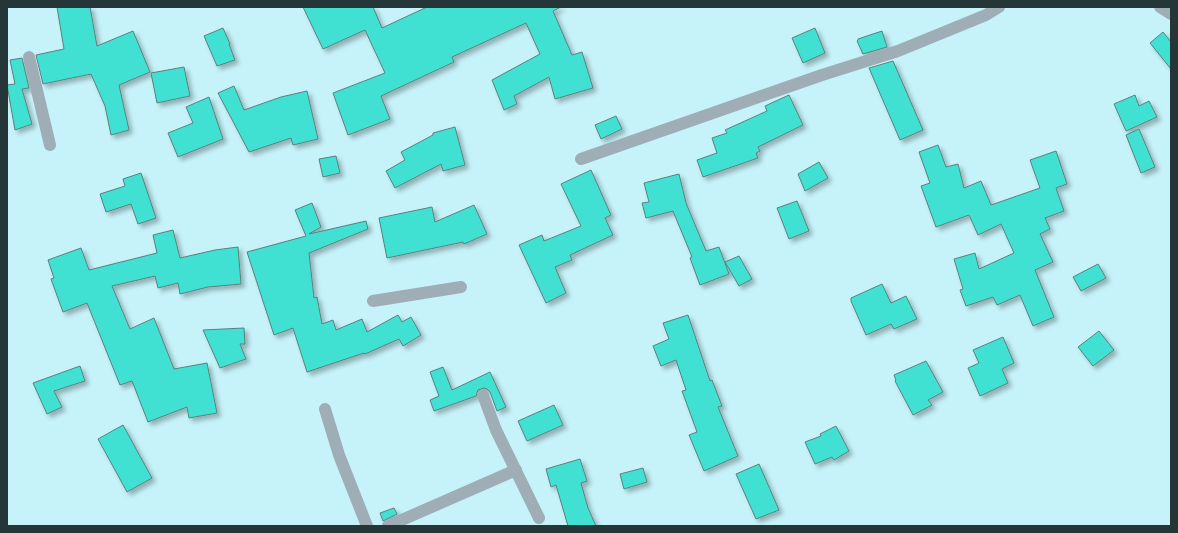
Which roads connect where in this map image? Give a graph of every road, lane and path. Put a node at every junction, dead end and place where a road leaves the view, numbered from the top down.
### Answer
1 (999, 7) edge
2 (1160, 7) edge
3 (1171, 14) edge
4 (29, 57) dead end
5 (50, 145) dead end
6 (581, 159) dead end
7 (462, 287) dead end
8 (373, 301) dead end
9 (483, 396) dead end
10 (325, 409) dead end
11 (516, 470) junction
12 (539, 518) dead end
13 (367, 526) edge
14 (388, 526) edge

1 - 6 street
2 - 3 street
4 - 5 street
7 - 8 street
9 - 11 street
10 - 13 street
11 - 12 street
11 - 14 street

